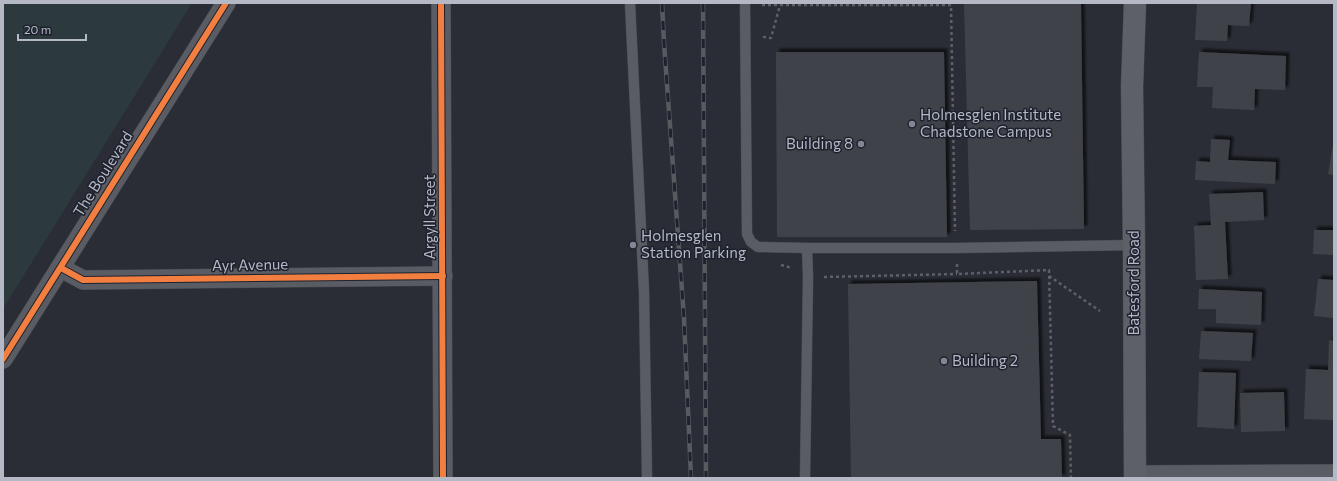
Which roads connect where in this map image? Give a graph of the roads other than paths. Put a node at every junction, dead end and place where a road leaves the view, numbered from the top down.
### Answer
1 (226, 3) edge
2 (441, 3) edge
3 (630, 3) edge
4 (745, 3) edge
5 (1120, 3) edge
6 (1135, 3) edge
7 (1132, 87) junction
8 (1134, 245) junction
9 (807, 248) junction
10 (60, 268) junction
11 (444, 276) junction
12 (3, 359) edge
13 (1334, 474) edge
14 (1134, 476) edge
15 (443, 478) edge
16 (647, 478) edge
17 (805, 478) edge

1 - 10 street, The Boulevard
2 - 11 street, Argyll Street
3 - 16 lane
4 - 9 lane
5 - 7 main road, Batesford Road
6 - 7 main road, Batesford Road
7 - 8 main road, Batesford Road
8 - 9 lane
8 - 14 main road, Batesford Road
9 - 17 lane
10 - 11 street, Ayr Avenue
10 - 12 street, The Boulevard
11 - 15 street, Argyll Street
13 - 14 street

